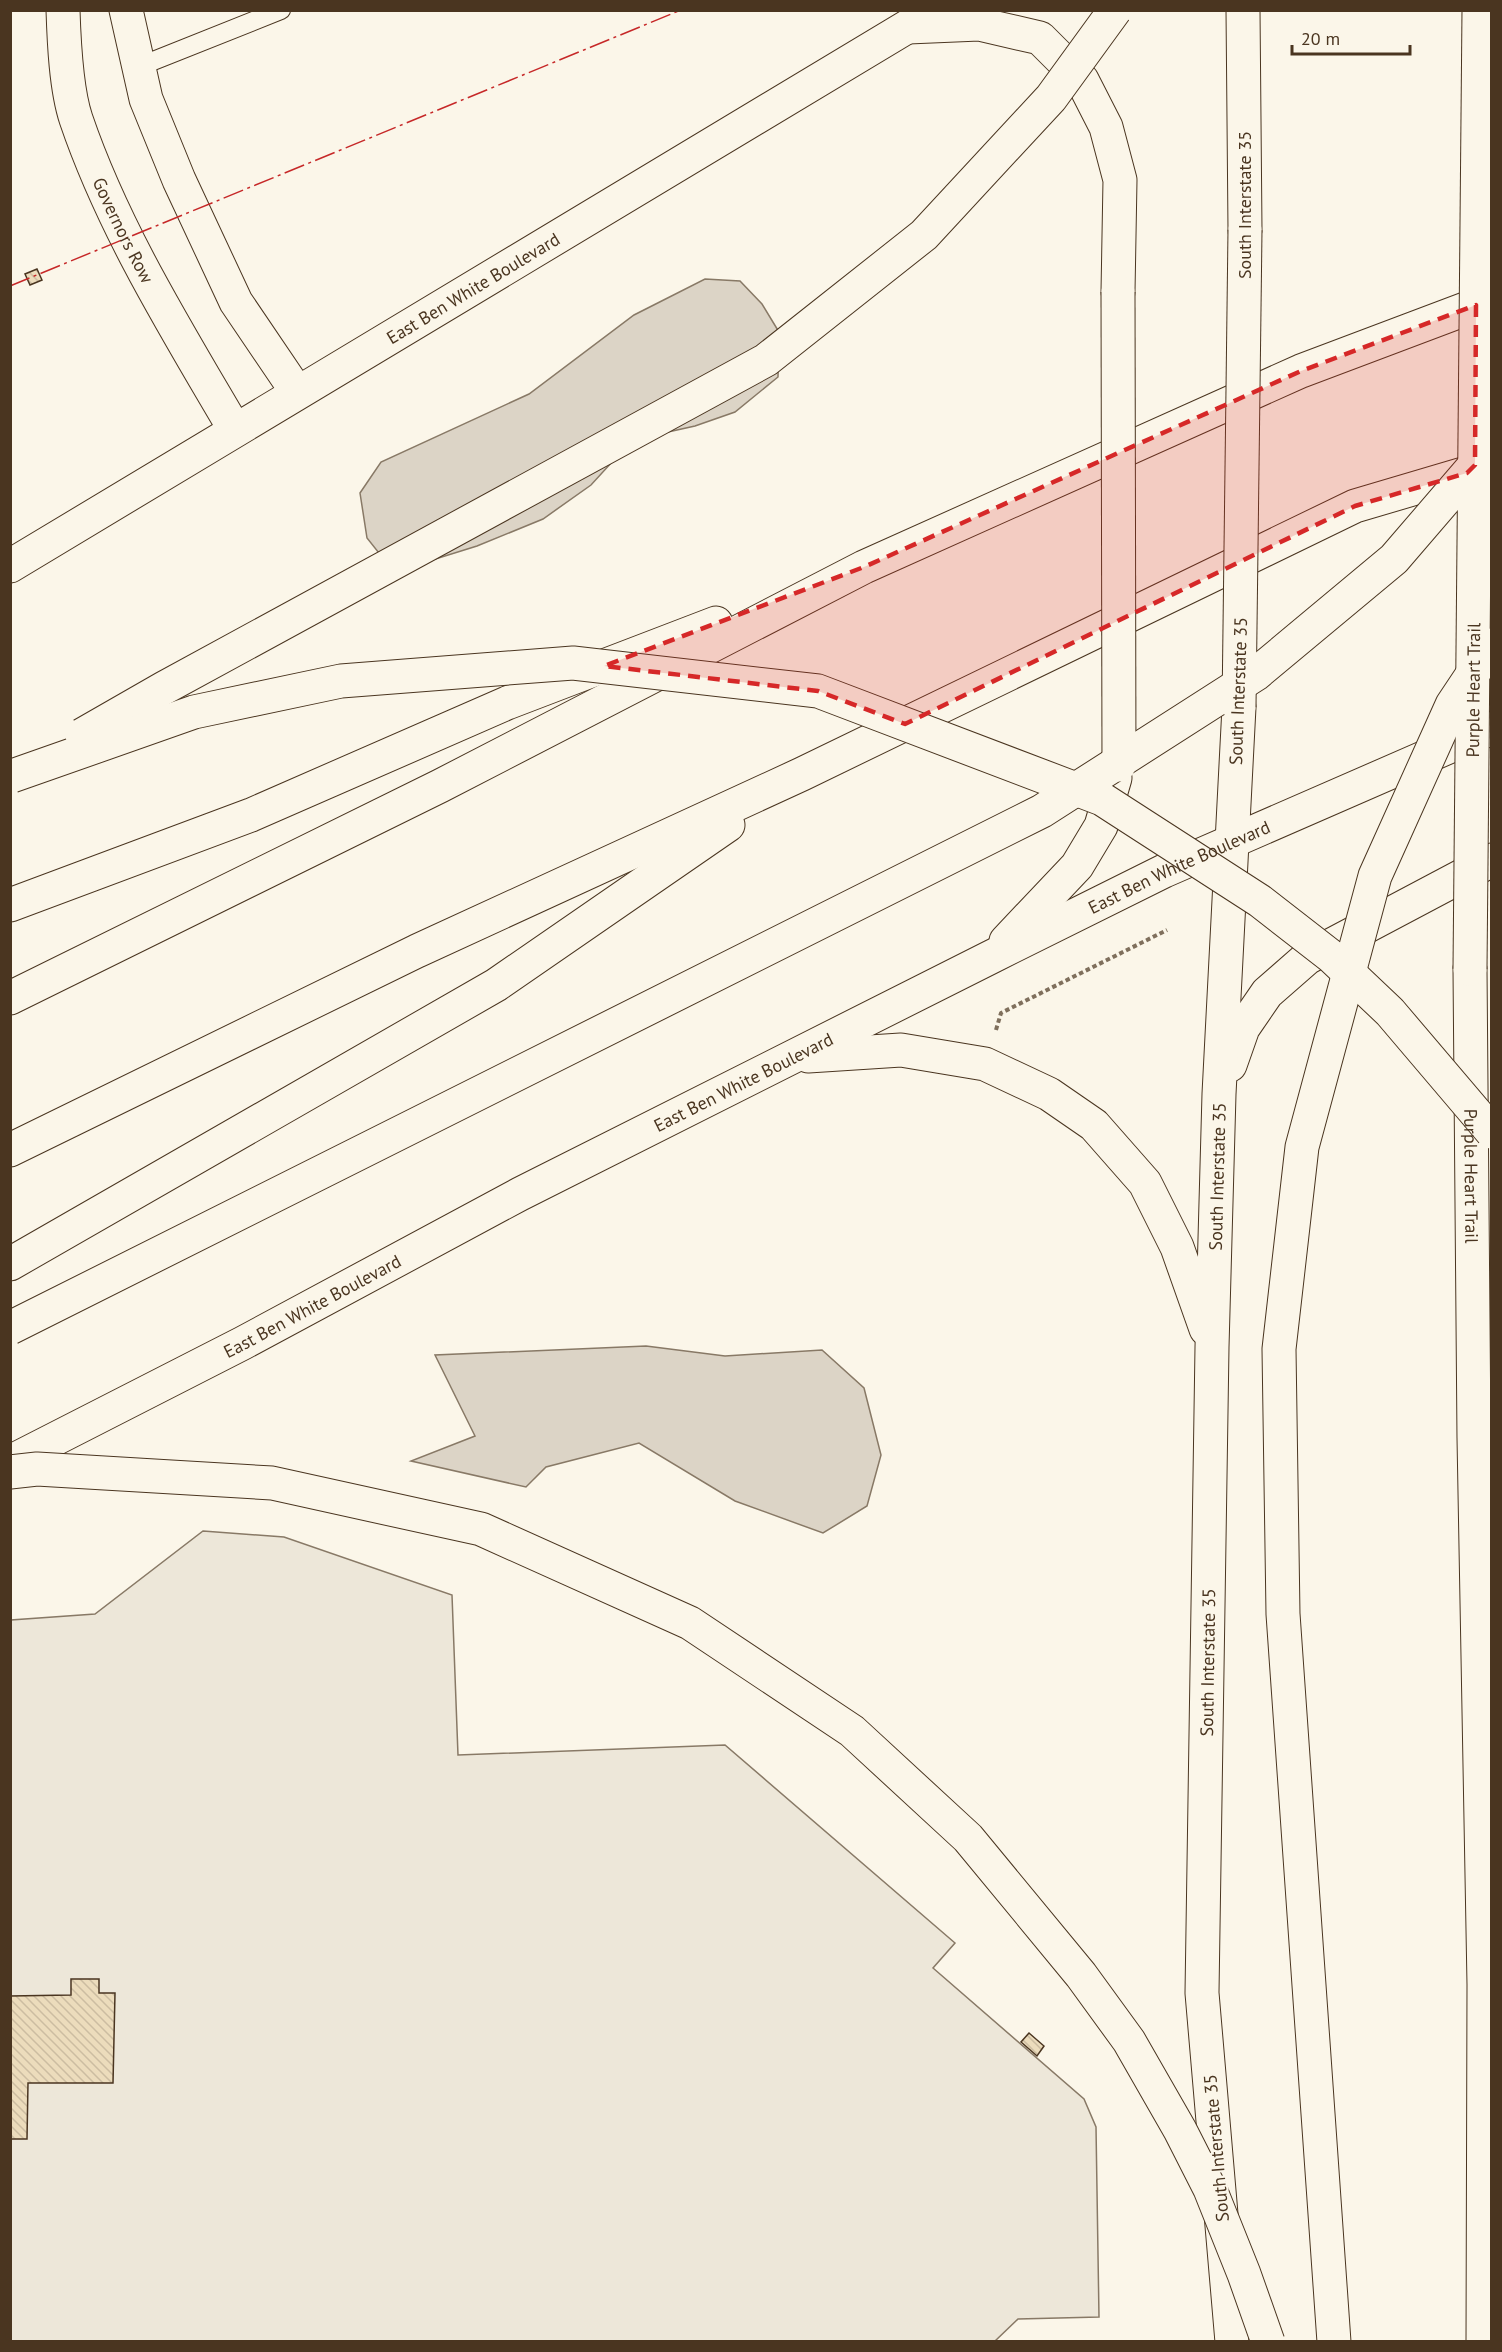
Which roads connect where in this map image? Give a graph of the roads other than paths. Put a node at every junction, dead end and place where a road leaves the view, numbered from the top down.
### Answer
1 (63, 10) edge
2 (126, 10) edge
3 (281, 10) edge
4 (935, 10) edge
5 (1114, 10) edge
6 (1243, 10) edge
7 (1479, 10) edge
8 (252, 16) edge
9 (904, 27) junction
10 (138, 67) junction
11 (1491, 299) edge
12 (297, 392) junction
13 (235, 430) junction
14 (1491, 445) edge
15 (1491, 466) edge
16 (10, 566) edge
17 (864, 567) junction
18 (1491, 645) edge
19 (1491, 728) edge
20 (802, 774) junction
21 (11, 776) edge
22 (1232, 843) junction
23 (1491, 860) edge
24 (10, 905) edge
25 (993, 956) junction
26 (10, 998) edge
27 (794, 1056) junction
28 (1219, 1094) junction
29 (1491, 1132) edge
30 (10, 1150) edge
31 (10, 1264) edge
32 (10, 1328) edge
33 (1212, 1347) junction
34 (10, 1462) edge
35 (10, 1472) edge
36 (1232, 2342) edge
37 (1268, 2342) edge
38 (1334, 2342) edge
39 (1483, 2342) edge

1 - 13 main road, Governors Row
2 - 10 main road
3 - 8 lane
4 - 9 main road, East Ben White Boulevard
5 - 21 main road, bridge
6 - 22 main road, South Interstate 35, bridge
7 - 39 main road, Purple Heart Trail, bridge
8 - 10 lane
9 - 12 main road, East Ben White Boulevard
9 - 25 main road, bridge
10 - 12 main road
11 - 17 main road
12 - 13 main road, East Ben White Boulevard
13 - 16 main road, East Ben White Boulevard
14 - 32 main road, bridge
15 - 20 main road
17 - 24 main road
17 - 26 main road
18 - 38 main road, bridge
19 - 22 main road, East Ben White Boulevard
20 - 30 main road
20 - 31 main road
21 - 29 main road, bridge
22 - 25 main road, East Ben White Boulevard
22 - 28 main road, South Interstate 35
23 - 28 main road
25 - 27 main road, East Ben White Boulevard
27 - 33 main road
27 - 34 main road, East Ben White Boulevard
28 - 33 main road, South Interstate 35
33 - 36 main road, South Interstate 35
35 - 37 main road, bridge

